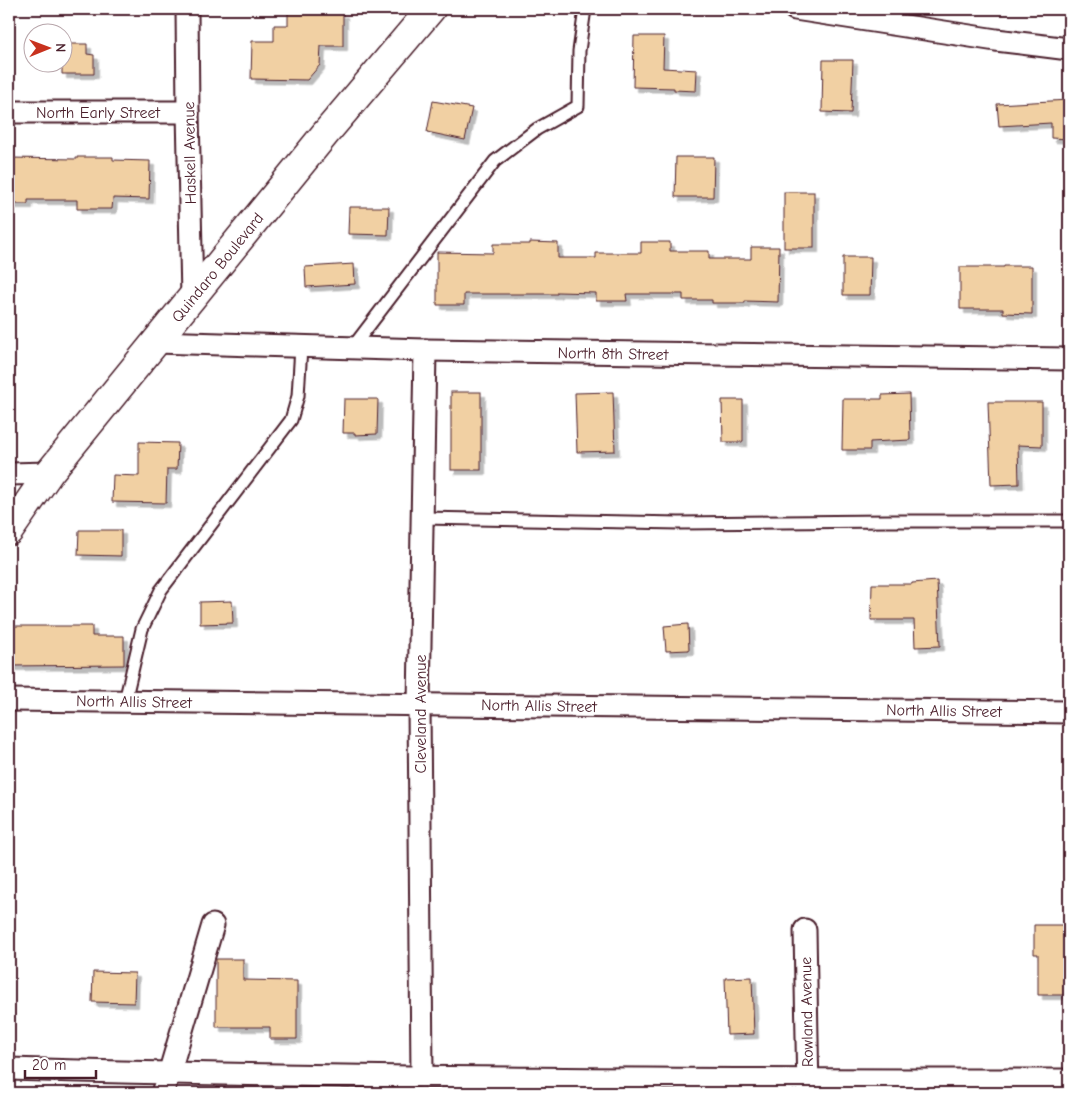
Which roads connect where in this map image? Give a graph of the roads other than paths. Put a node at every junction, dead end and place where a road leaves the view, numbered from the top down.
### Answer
1 (187, 9) edge
2 (430, 9) edge
3 (585, 9) edge
4 (795, 9) edge
5 (1069, 49) edge
6 (9, 112) edge
7 (188, 112) junction
8 (192, 298) junction
9 (156, 342) junction
10 (301, 346) junction
11 (352, 348) junction
12 (426, 350) junction
13 (1069, 359) edge
14 (49, 473) junction
15 (9, 474) edge
16 (422, 518) junction
17 (1069, 521) edge
18 (9, 530) edge
19 (9, 700) edge
20 (125, 701) junction
21 (420, 704) junction
22 (1069, 712) edge
23 (213, 925) dead end
24 (805, 930) dead end
25 (9, 1069) edge
26 (422, 1077) junction
27 (1069, 1080) edge
28 (166, 1084) edge
29 (267, 1084) edge
30 (808, 1087) edge

1 - 7 street, Haskell Avenue
2 - 8 main road, Quindaro Boulevard
3 - 11 lane
4 - 5 street
6 - 7 street, North Early Street
7 - 8 street, Haskell Avenue
8 - 9 main road, Quindaro Boulevard
9 - 10 street, North 8th Street
9 - 14 main road, Quindaro Boulevard
10 - 11 street, North 8th Street
10 - 20 lane
11 - 12 street, North 8th Street
12 - 13 street, North 8th Street
12 - 16 street, Cleveland Avenue
14 - 15 street
14 - 18 main road, Quindaro Boulevard
16 - 17 lane
16 - 21 street, Cleveland Avenue
19 - 20 street, North Allis Street
20 - 21 street, North Allis Street
21 - 22 street, North Allis Street
21 - 26 street, Cleveland Avenue
23 - 28 street
24 - 30 street, Rowland Avenue
25 - 28 street
26 - 29 street
26 - 30 street
27 - 30 street
28 - 29 street

